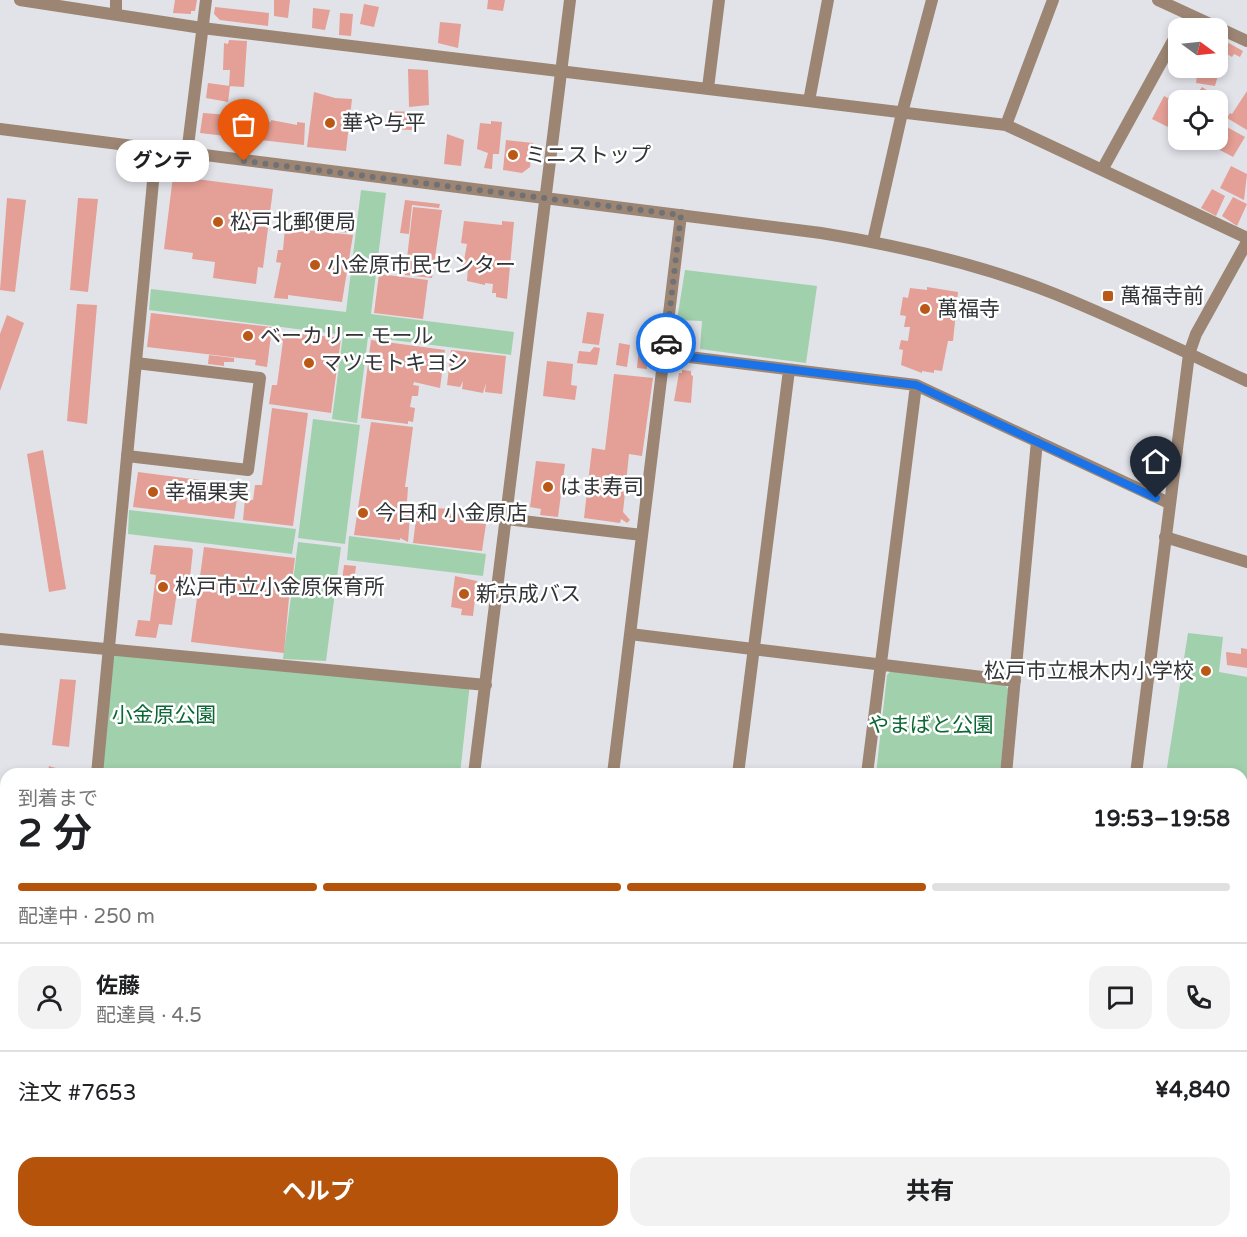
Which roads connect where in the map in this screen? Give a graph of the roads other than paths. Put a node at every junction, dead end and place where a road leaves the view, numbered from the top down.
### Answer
1 (20, 0) edge
2 (206, 0) edge
3 (570, 0) edge
4 (719, 0) edge
5 (828, 0) edge
6 (932, 0) edge
7 (1053, 0) edge
8 (1158, 0) edge
9 (116, 7) edge
10 (1188, 14) junction
11 (1186, 18) edge
12 (202, 28) junction
13 (1247, 41) edge
14 (1168, 49) edge
15 (561, 71) junction
16 (708, 88) junction
17 (809, 101) junction
18 (902, 113) junction
19 (1006, 125) junction
20 (0, 129) edge
21 (156, 150) junction
22 (187, 154) junction
23 (1102, 170) junction
24 (546, 198) junction
25 (681, 215) junction
26 (1247, 240) edge
27 (873, 242) junction
28 (665, 354) junction
29 (1189, 354) junction
30 (136, 363) junction
31 (789, 370) junction
32 (1247, 381) edge
33 (916, 385) junction
34 (1037, 441) junction
35 (127, 456) junction
36 (1169, 503) junction
37 (506, 519) junction
38 (642, 535) junction
39 (1165, 537) junction
40 (1247, 562) edge
41 (630, 634) junction
42 (0, 639) edge
43 (108, 649) junction
44 (754, 649) junction
45 (881, 665) junction
46 (1015, 681) junction
47 (486, 685) junction
48 (98, 768) edge
49 (475, 768) edge
50 (614, 768) edge
51 (739, 768) edge
52 (868, 768) edge
53 (1007, 768) edge
54 (1137, 768) edge

1 - 9 street
2 - 12 street
3 - 15 street
4 - 16 street
5 - 17 street
6 - 18 street
7 - 19 street
8 - 10 street
9 - 12 street
10 - 11 street
10 - 13 street
12 - 15 street
12 - 22 street
14 - 23 street
15 - 16 street
15 - 24 street
16 - 17 street
17 - 18 street
18 - 19 street
18 - 27 street
19 - 23 street
20 - 21 street
21 - 22 street
21 - 30 street
22 - 24 street
23 - 26 street
24 - 25 street
24 - 37 street
25 - 27 street
25 - 28 street
26 - 29 street
27 - 29 street
28 - 31 street
28 - 38 street
29 - 32 street
29 - 36 street
30 - 35 street
30 - 35 street
31 - 33 street
31 - 44 street
33 - 34 street
33 - 45 street
34 - 36 street
34 - 46 street
35 - 43 street
36 - 39 street
37 - 38 street
37 - 47 street
38 - 41 street
39 - 40 street
39 - 54 street
41 - 44 street
41 - 50 street
42 - 43 street
43 - 47 street
43 - 48 street
44 - 45 street
44 - 51 street
45 - 46 street
45 - 52 street
46 - 53 street
47 - 49 street

